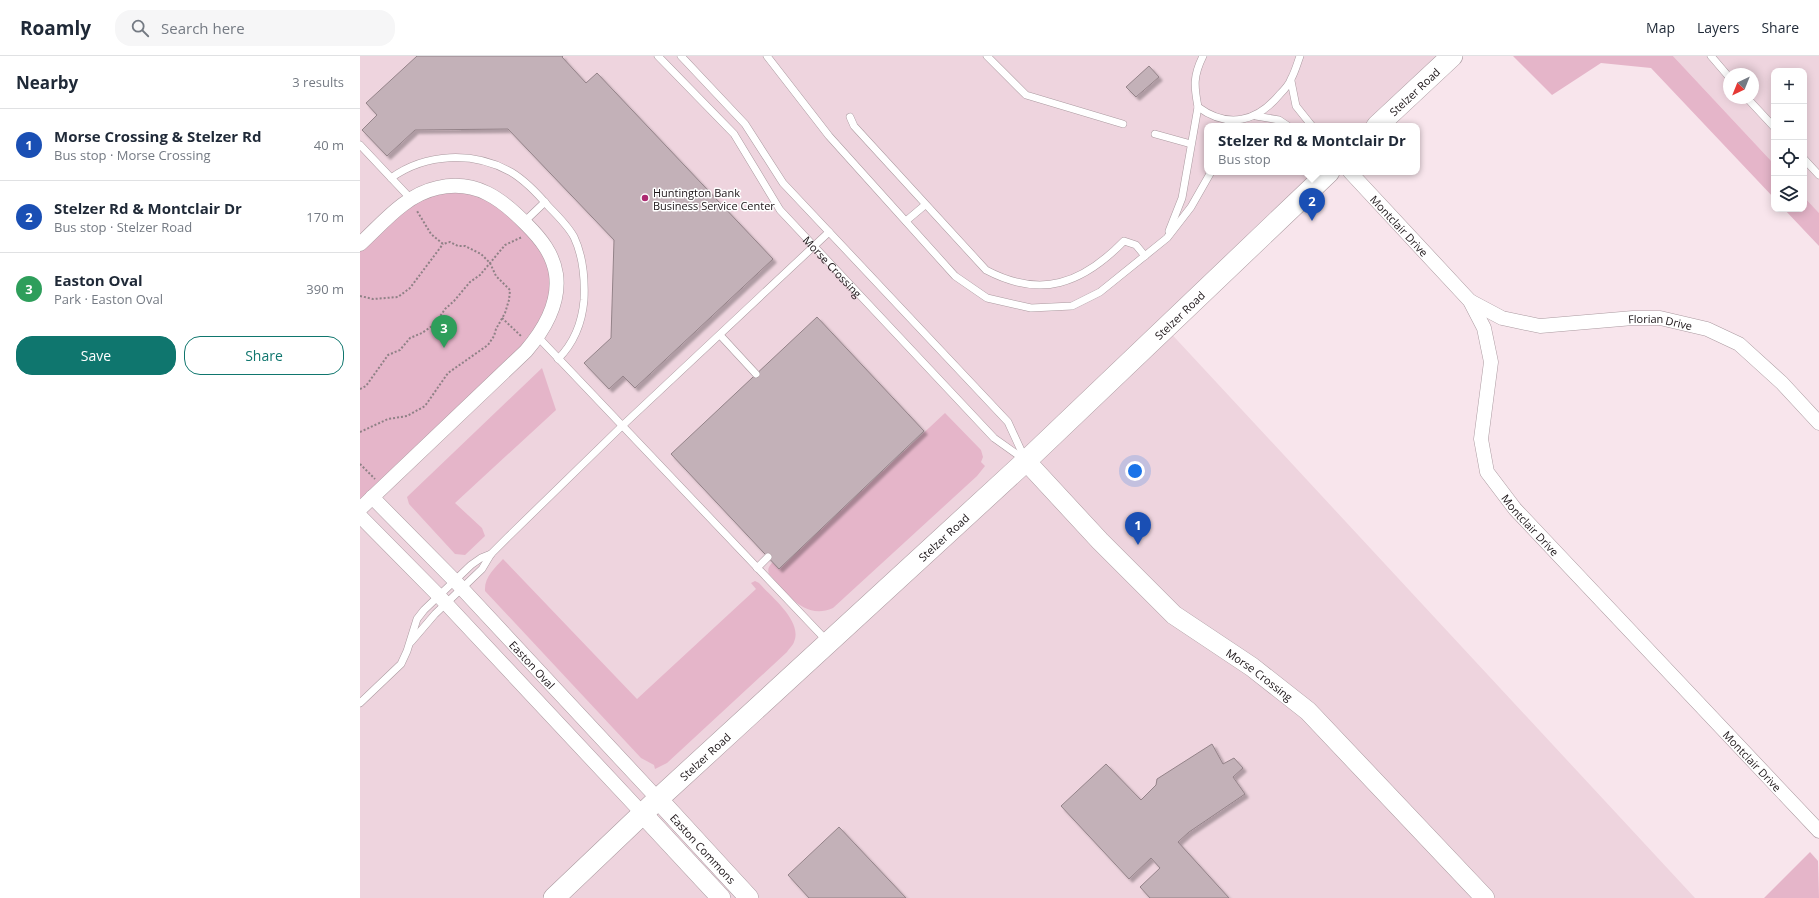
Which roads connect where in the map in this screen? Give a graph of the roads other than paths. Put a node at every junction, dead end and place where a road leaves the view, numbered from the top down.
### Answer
1 (658, 56) edge
2 (681, 56) edge
3 (767, 56) edge
4 (987, 56) edge
5 (1203, 56) edge
6 (1300, 56) edge
7 (1452, 56) edge
8 (1711, 56) edge
9 (1723, 69) edge
10 (1291, 81) junction
11 (1753, 104) edge
12 (1198, 107) junction
13 (850, 117) dead end
14 (1252, 117) junction
15 (1245, 123) edge
16 (1284, 123) edge
17 (1310, 123) edge
18 (1380, 123) edge
19 (1123, 124) dead end
20 (1771, 124) edge
21 (1154, 134) dead end
22 (1191, 144) junction
23 (360, 146) edge
24 (1807, 162) edge
25 (1209, 175) edge
26 (1326, 175) edge
27 (1353, 175) edge
28 (1819, 175) edge
29 (390, 178) junction
30 (411, 199) junction
31 (545, 202) junction
32 (925, 205) junction
33 (906, 221) junction
34 (529, 227) junction
35 (829, 232) junction
36 (1167, 238) junction
37 (360, 244) edge
38 (814, 247) junction
39 (1145, 256) junction
40 (1470, 301) junction
41 (720, 335) junction
42 (535, 341) junction
43 (558, 359) junction
44 (756, 374) dead end
45 (1819, 423) edge
46 (622, 426) junction
47 (1026, 460) junction
48 (372, 497) junction
49 (360, 509) edge
50 (360, 516) edge
51 (491, 554) junction
52 (768, 557) dead end
53 (757, 568) junction
54 (458, 585) junction
55 (443, 600) junction
56 (411, 642) junction
57 (828, 643) junction
58 (360, 703) edge
59 (658, 799) junction
60 (643, 814) junction
61 (1819, 831) edge
62 (554, 898) edge
63 (721, 898) edge
64 (749, 898) edge
65 (1485, 898) edge

1 - 38 lane, Morse Crossing
2 - 35 lane, Morse Crossing
3 - 33 lane
4 - 19 lane
5 - 12 lane
6 - 10 lane
7 - 18 main road, Stelzer Road
8 - 9 lane
10 - 14 lane
10 - 17 lane
11 - 20 lane
12 - 14 lane
12 - 22 lane
13 - 32 lane
14 - 15 lane
14 - 16 lane
21 - 22 lane
22 - 36 lane
23 - 29 lane
24 - 28 lane
25 - 36 lane
26 - 47 main road, Stelzer Road
27 - 40 street, Montclair Drive
29 - 30 lane
29 - 31 lane
30 - 34 street
30 - 37 street
31 - 34 lane
31 - 43 lane
32 - 33 lane
32 - 39 lane
33 - 39 lane
34 - 42 street
35 - 38 lane
35 - 47 lane, Morse Crossing
36 - 39 lane
38 - 41 lane
38 - 47 lane, Morse Crossing
40 - 45 street, Florian Drive
40 - 61 street, Montclair Drive
41 - 44 lane
41 - 46 lane
42 - 43 lane
42 - 48 street
43 - 46 lane
46 - 51 lane
46 - 53 lane
47 - 57 main road, Stelzer Road
47 - 65 main road, Morse Crossing
48 - 49 street
48 - 54 street, Easton Oval
50 - 55 street, Easton Oval
51 - 54 lane
51 - 54 lane
52 - 53 lane
53 - 57 lane
54 - 55 lane
54 - 55 lane
54 - 59 street, Easton Oval
55 - 56 lane
55 - 56 lane
55 - 60 street, Easton Oval
56 - 58 lane
57 - 59 main road, Stelzer Road
59 - 60 main road, Stelzer Road
59 - 64 main road, Easton Commons
60 - 62 main road, Stelzer Road
60 - 63 main road, Easton Commons

